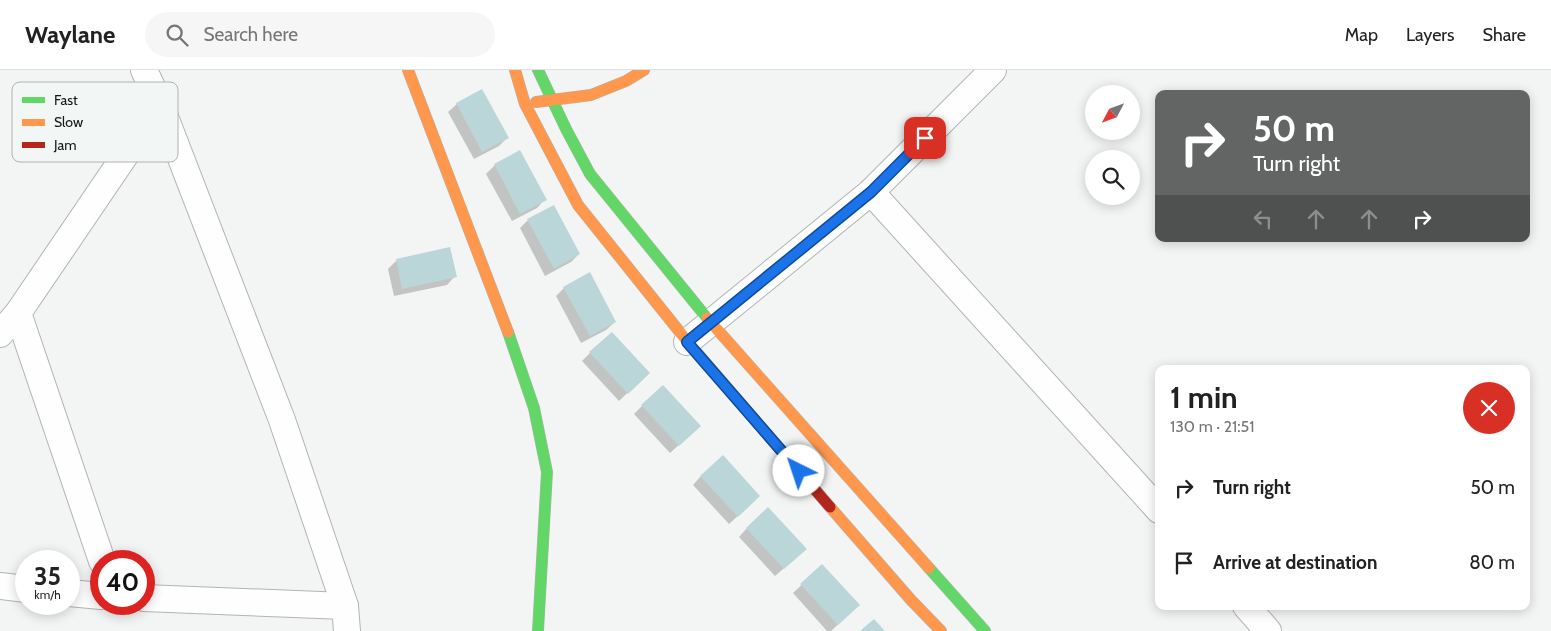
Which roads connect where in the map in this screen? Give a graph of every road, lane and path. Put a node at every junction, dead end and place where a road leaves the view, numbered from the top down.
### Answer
1 (144, 70) edge
2 (515, 70) edge
3 (538, 70) edge
4 (644, 70) edge
5 (992, 70) edge
6 (410, 71) edge
7 (150, 82) edge
8 (552, 100) junction
9 (525, 104) junction
10 (178, 151) edge
11 (121, 162) edge
12 (871, 192) junction
13 (18, 313) junction
14 (711, 322) junction
15 (0, 334) edge
16 (687, 342) junction
17 (1155, 506) edge
18 (98, 550) edge
19 (0, 586) edge
20 (15, 588) edge
21 (155, 599) edge
22 (1250, 610) edge
23 (346, 618) edge
24 (538, 631) edge
25 (940, 631) edge
26 (985, 631) edge
27 (1268, 631) edge

1 - 7 street
2 - 9 street
3 - 8 street
4 - 8 street
5 - 12 street
6 - 24 street
8 - 9 street
8 - 14 street
9 - 16 street
10 - 23 street
11 - 13 street
12 - 14 street
12 - 17 street
13 - 15 street
13 - 18 street
14 - 16 street
14 - 26 street
16 - 25 street
19 - 20 street
21 - 23 street
22 - 27 street

